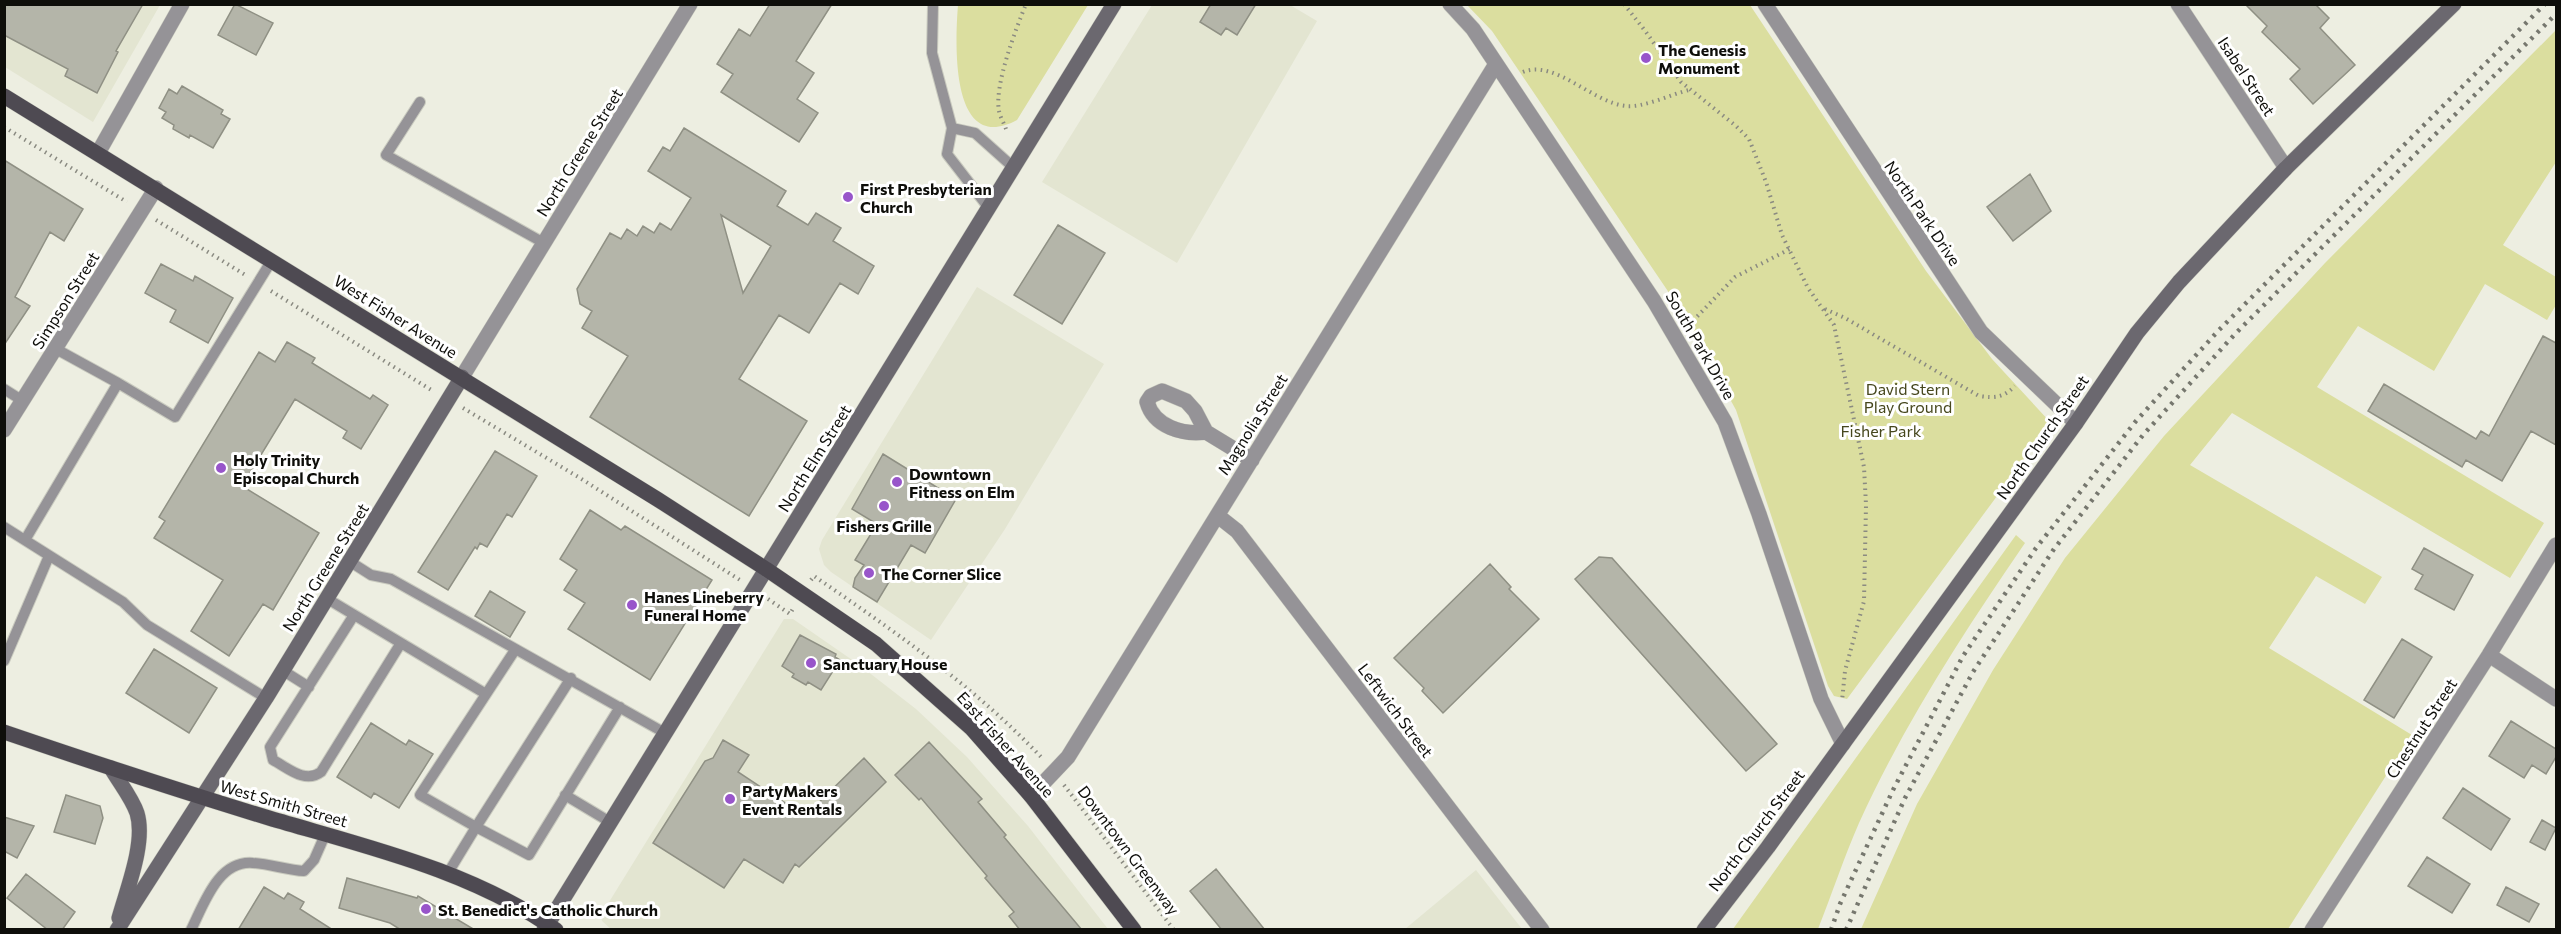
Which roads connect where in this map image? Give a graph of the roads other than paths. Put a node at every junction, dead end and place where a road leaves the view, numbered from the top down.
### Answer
1 (182, 4) edge
2 (690, 4) edge
3 (933, 4) edge
4 (1114, 4) edge
5 (1450, 4) edge
6 (1765, 4) edge
7 (2178, 4) edge
8 (2454, 4) edge
9 (1496, 64) junction
10 (4, 96) edge
11 (420, 102) dead end
12 (952, 128) junction
13 (98, 153) junction
14 (1013, 167) junction
15 (2286, 168) junction
16 (156, 188) junction
17 (988, 207) junction
18 (544, 243) junction
19 (272, 260) junction
20 (56, 349) junction
21 (462, 377) junction
22 (118, 383) junction
23 (4, 389) edge
24 (23, 401) junction
25 (2076, 423) junction
26 (4, 430) edge
27 (1206, 432) dead end
28 (1252, 460) junction
29 (1218, 516) junction
30 (4, 527) edge
31 (25, 540) junction
32 (2556, 545) edge
33 (49, 556) junction
34 (349, 561) junction
35 (766, 569) junction
36 (326, 598) junction
37 (354, 615) junction
38 (401, 643) junction
39 (515, 650) junction
40 (2489, 655) junction
41 (4, 662) edge
42 (282, 670) junction
43 (571, 678) junction
44 (309, 687) junction
45 (486, 694) junction
46 (267, 698) junction
47 (2556, 699) edge
48 (620, 707) junction
49 (4, 732) edge
50 (665, 733) junction
51 (1843, 744) junction
52 (111, 768) junction
53 (565, 795) junction
54 (1031, 796) junction
55 (203, 798) junction
56 (610, 822) junction
57 (476, 827) junction
58 (325, 835) junction
59 (448, 873) junction
60 (549, 928) edge
61 (116, 930) edge
62 (191, 930) edge
63 (1134, 930) edge
64 (1542, 930) edge
65 (1704, 930) edge
66 (2312, 930) edge

1 - 13 street
2 - 18 street, North Greene Street
3 - 12 lane
4 - 14 street, North Elm Street
5 - 9 street, South Park Drive
6 - 25 street, North Park Drive
7 - 15 street, Isabel Street
8 - 15 street, North Church Street
9 - 28 street, Magnolia Street
9 - 51 street, South Park Drive
10 - 13 main road, West Fisher Avenue
11 - 18 lane
12 - 14 lane
12 - 17 lane
13 - 16 main road, West Fisher Avenue
14 - 17 street, North Elm Street
15 - 25 street, North Church Street
16 - 19 main road, West Fisher Avenue
16 - 20 street, Simpson Street
17 - 35 street, North Elm Street
18 - 21 street, North Greene Street
19 - 21 main road, West Fisher Avenue
19 - 22 lane
20 - 22 lane
20 - 24 street, Simpson Street
21 - 34 street, North Greene Street
21 - 35 main road, West Fisher Avenue
22 - 31 lane
23 - 24 lane
24 - 26 street, Simpson Street
25 - 51 street, North Church Street
27 - 28 street
28 - 29 street, Magnolia Street
29 - 54 street, Magnolia Street
29 - 64 street, Leftwich Street
30 - 31 lane
31 - 33 lane
32 - 40 street, Chestnut Street
33 - 41 lane
33 - 46 lane
34 - 36 street, North Greene Street
34 - 39 lane
35 - 50 street, North Elm Street
35 - 54 main road, East Fisher Avenue
36 - 37 lane
36 - 42 street, North Greene Street
37 - 38 lane
37 - 44 lane
38 - 44 lane
38 - 45 lane
39 - 43 lane
39 - 45 lane
40 - 47 street
40 - 66 street, Chestnut Street
42 - 44 lane
42 - 46 street, North Greene Street
43 - 48 lane
43 - 57 lane
45 - 57 lane
46 - 55 street, North Greene Street
48 - 50 lane
48 - 53 lane
49 - 52 main road, West Smith Street
50 - 56 street, North Elm Street
51 - 65 street, North Church Street
52 - 55 main road, West Smith Street
52 - 61 street, North Greene Street
53 - 56 lane
53 - 57 lane
54 - 63 main road, East Fisher Avenue
55 - 58 main road, West Smith Street
55 - 61 street, North Greene Street
56 - 60 street, North Elm Street
57 - 59 lane
58 - 59 main road, West Smith Street
58 - 62 lane
59 - 60 main road, West Smith Street

